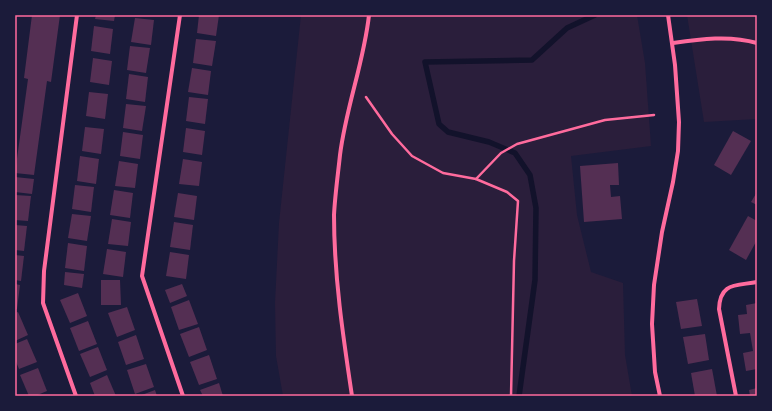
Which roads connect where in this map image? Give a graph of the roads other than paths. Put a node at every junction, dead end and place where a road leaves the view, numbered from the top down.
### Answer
1 (77, 15) edge
2 (180, 15) edge
3 (369, 15) edge
4 (668, 15) edge
5 (673, 43) junction
6 (757, 43) edge
7 (757, 282) edge
8 (76, 396) edge
9 (183, 396) edge
10 (352, 396) edge
11 (660, 396) edge
12 (736, 396) edge

1 - 8 street
2 - 9 street
3 - 10 street
4 - 5 street
5 - 6 street
5 - 11 street
7 - 12 street

